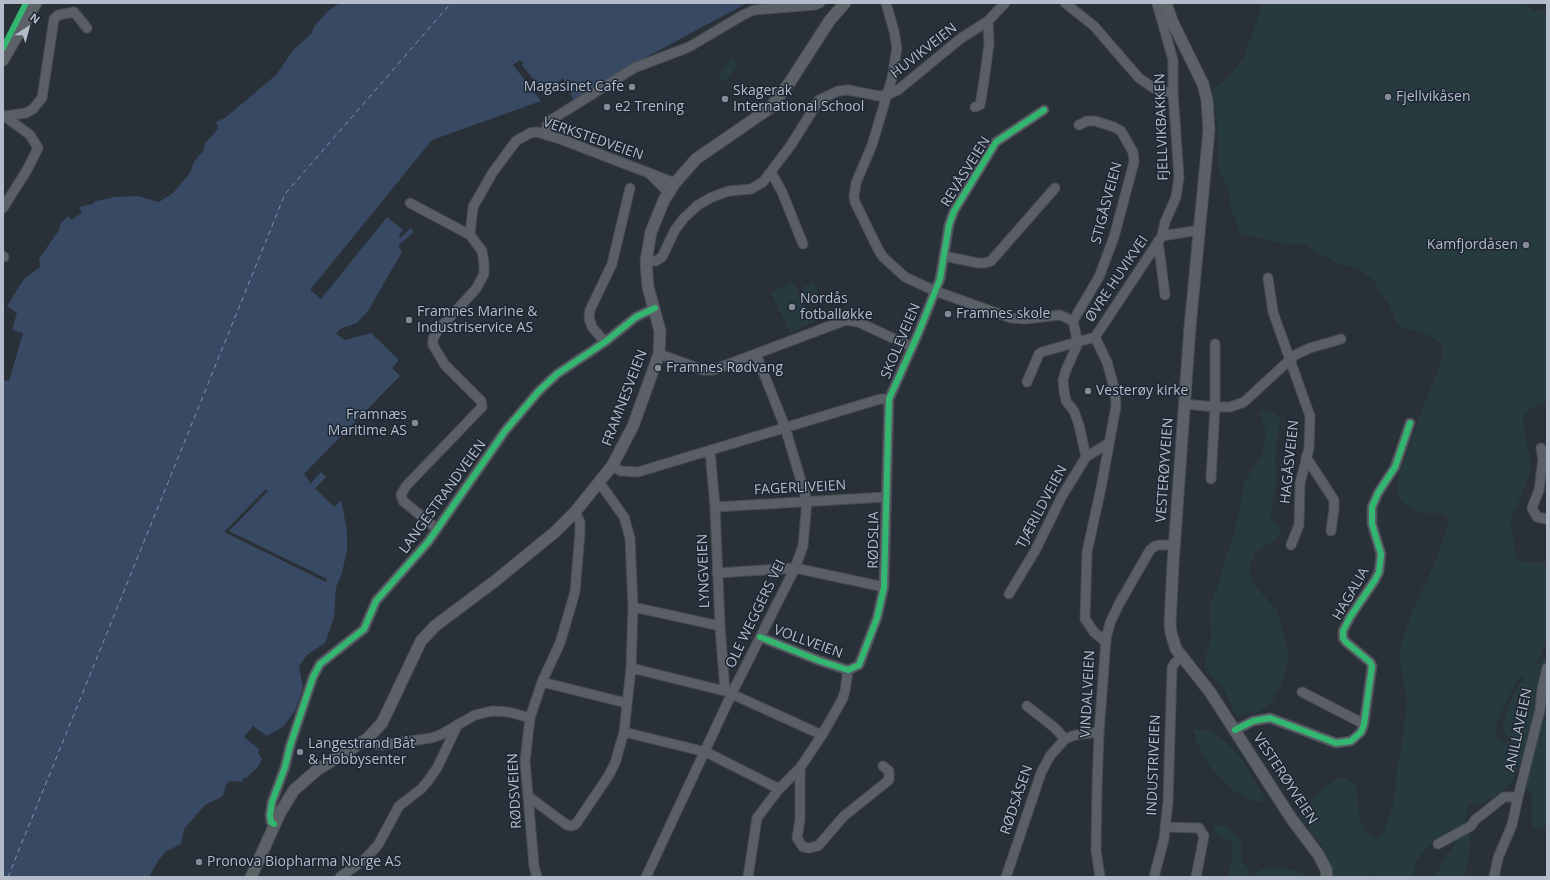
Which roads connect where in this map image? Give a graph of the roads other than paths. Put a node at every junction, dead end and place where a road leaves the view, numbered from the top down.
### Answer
1 (36, 3) edge
2 (820, 3) edge
3 (886, 3) edge
4 (1006, 3) edge
5 (1065, 3) edge
6 (1157, 3) edge
7 (1166, 3) edge
8 (843, 4) edge
9 (988, 21) junction
10 (88, 28) dead end
11 (3, 60) edge
12 (1173, 92) junction
13 (888, 95) junction
14 (976, 108) dead end
15 (1044, 110) dead end
16 (4, 116) edge
17 (1079, 125) dead end
18 (546, 135) junction
19 (771, 172) junction
20 (630, 188) dead end
21 (671, 188) junction
22 (1055, 188) dead end
23 (410, 203) dead end
24 (3, 208) edge
25 (1199, 230) junction
26 (470, 236) junction
27 (1160, 239) junction
28 (803, 244) dead end
29 (944, 256) junction
30 (646, 261) junction
31 (1268, 278) dead end
32 (935, 292) junction
33 (1165, 295) dead end
34 (656, 312) junction
35 (1073, 321) junction
36 (1095, 337) junction
37 (1341, 339) dead end
38 (605, 342) junction
39 (1078, 343) junction
40 (1215, 344) dead end
41 (912, 347) junction
42 (659, 354) junction
43 (756, 354) junction
44 (1289, 361) junction
45 (1027, 382) dead end
46 (889, 399) junction
47 (1185, 404) junction
48 (1215, 407) junction
49 (1410, 423) dead end
50 (785, 427) junction
51 (1109, 443) junction
52 (1541, 448) dead end
53 (710, 450) junction
54 (1086, 457) junction
55 (1306, 457) junction
56 (612, 466) junction
57 (1211, 479) dead end
58 (600, 482) junction
59 (886, 497) junction
60 (807, 502) junction
61 (715, 507) junction
62 (575, 512) junction
63 (1547, 519) edge
64 (437, 529) junction
65 (1331, 531) dead end
66 (1175, 545) junction
67 (1292, 545) dead end
68 (795, 568) junction
69 (717, 573) junction
70 (884, 587) junction
71 (1009, 594) dead end
72 (633, 607) junction
73 (720, 626) junction
74 (760, 637) junction
75 (1106, 642) junction
76 (1181, 657) junction
77 (630, 668) junction
78 (1547, 668) edge
79 (848, 670) junction
80 (542, 682) junction
81 (729, 692) junction
82 (1302, 692) dead end
83 (626, 703) junction
84 (1027, 706) dead end
85 (530, 718) junction
86 (458, 724) junction
87 (1364, 724) junction
88 (1235, 730) junction
89 (624, 732) junction
90 (1099, 732) junction
91 (822, 735) junction
92 (367, 739) junction
93 (1065, 739) junction
94 (706, 752) junction
95 (883, 766) dead end
96 (800, 768) junction
97 (779, 789) junction
98 (529, 797) junction
99 (1518, 797) junction
100 (274, 824) junction
101 (1165, 826) junction
102 (1438, 844) dead end
103 (251, 877) edge
104 (340, 877) edge
105 (537, 877) edge
106 (646, 877) edge
107 (748, 877) edge
108 (1006, 877) edge
109 (1100, 877) edge
110 (1154, 877) edge
111 (1196, 877) edge
112 (1327, 877) edge
113 (1494, 877) edge

1 - 11 main road
2 - 18 street
3 - 13 street
4 - 9 street, HUVIKVEIEN
5 - 12 street
6 - 12 street, FJELLVIKBAKKEN
7 - 25 main road, VESTERØYVEIEN
8 - 21 main road, FRAMNESVEIEN
9 - 13 street, HUVIKVEIEN
9 - 14 street
10 - 16 street
12 - 27 street, FJELLVIKBAKKEN
13 - 19 street, HUVIKVEIEN
13 - 32 street
15 - 29 street, REVÅSVEIEN
16 - 24 street
17 - 35 street, STIGÅSVEIEN
18 - 21 street, VERKSTEDVEIEN
18 - 26 street, VERKSTEDVEIEN
19 - 28 street
19 - 30 street, HUVIKVEIEN
20 - 38 street
21 - 30 main road, FRAMNESVEIEN
22 - 29 street
23 - 26 street
25 - 27 street
25 - 47 main road, VESTERØYVEIEN
26 - 64 street
27 - 33 street
27 - 36 street, ØVRE HUVIKVEI
29 - 32 street, REVÅSVEIEN
30 - 34 main road, FRAMNESVEIEN
31 - 44 street, HAGÅSVEIEN
32 - 35 street
32 - 41 street, SKOLEVEIEN
34 - 38 street, LANGESTRANDVEIEN
34 - 42 main road, FRAMNESVEIEN
35 - 39 street
36 - 39 street, ØVRE HUVIKVEI
36 - 51 street, ØVRE HUVIKVEI
37 - 44 street
38 - 64 street, LANGESTRANDVEIEN
39 - 45 street, ØVRE HUVIKVEI
39 - 54 street
40 - 48 street
41 - 43 street
41 - 46 street, SKOLEVEIEN
42 - 43 street
42 - 56 main road, FRAMNESVEIEN
43 - 50 street, OLE WEGGERS VEI
44 - 48 street
44 - 55 street, HAGÅSVEIEN
46 - 50 street, SKOLEVEIEN
46 - 59 street, RØDSLIA
47 - 48 street
47 - 66 main road, VESTERØYVEIEN
48 - 57 street
49 - 87 street, HAGALIA
50 - 53 street, SKOLEVEIEN
50 - 60 street, OLE WEGGERS VEI
51 - 54 street, TJÆRILDVEIEN
51 - 75 street, ØVRE HUVIKVEI
52 - 63 street
53 - 56 street, SKOLEVEIEN
53 - 61 street, LYNGVEIEN
54 - 71 street, TJÆRILDVEIEN
55 - 65 street
55 - 67 street, HAGÅSVEIEN
56 - 58 main road, FRAMNESVEIEN
58 - 62 main road, FRAMNESVEIEN
58 - 72 street
59 - 60 street, FAGERLIVEIEN
59 - 70 street, RØDSLIA
60 - 61 street, FAGERLIVEIEN
60 - 68 street, OLE WEGGERS VEI
61 - 69 street, LYNGVEIEN
62 - 80 street, RØDSVEIEN
62 - 92 main road, FRAMNESVEIEN
64 - 100 street, LANGESTRANDVEIEN
66 - 75 street, VINDALVEIEN
66 - 76 main road, VESTERØYVEIEN
68 - 69 street
68 - 70 street
68 - 74 street, OLE WEGGERS VEI
69 - 73 street, LYNGVEIEN
70 - 79 street, RØDSLIA
72 - 73 street
72 - 77 street
73 - 81 street, LYNGVEIEN
74 - 79 street, VOLLVEIEN
74 - 81 street, OLE WEGGERS VEI
75 - 90 street, VINDALVEIEN
76 - 88 main road, VESTERØYVEIEN
76 - 101 street, INDUSTRIVEIEN
77 - 81 street
77 - 83 street
78 - 99 street, ANILLAVEIEN
79 - 91 street
80 - 83 street
80 - 85 street, RØDSVEIEN
81 - 91 street
81 - 94 street, OLE WEGGERS VEI
82 - 87 street
83 - 89 street
84 - 93 street
85 - 86 street
85 - 98 street, RØDSVEIEN
86 - 92 street
86 - 104 street
87 - 88 street, HAGALIA
88 - 112 main road, VESTERØYVEIEN
89 - 94 street
89 - 98 street
90 - 93 street
90 - 109 street, VINDALVEIEN
91 - 96 street
92 - 100 main road, FRAMNESVEIEN
93 - 108 street, RØDSÅSEN
94 - 97 street
94 - 106 street, OLE WEGGERS VEI
95 - 96 street
96 - 97 street
97 - 107 street
98 - 105 street, RØDSVEIEN
99 - 102 street
99 - 113 street, ANILLAVEIEN
100 - 103 main road, FRAMNESVEIEN
101 - 110 street, INDUSTRIVEIEN
101 - 111 street

